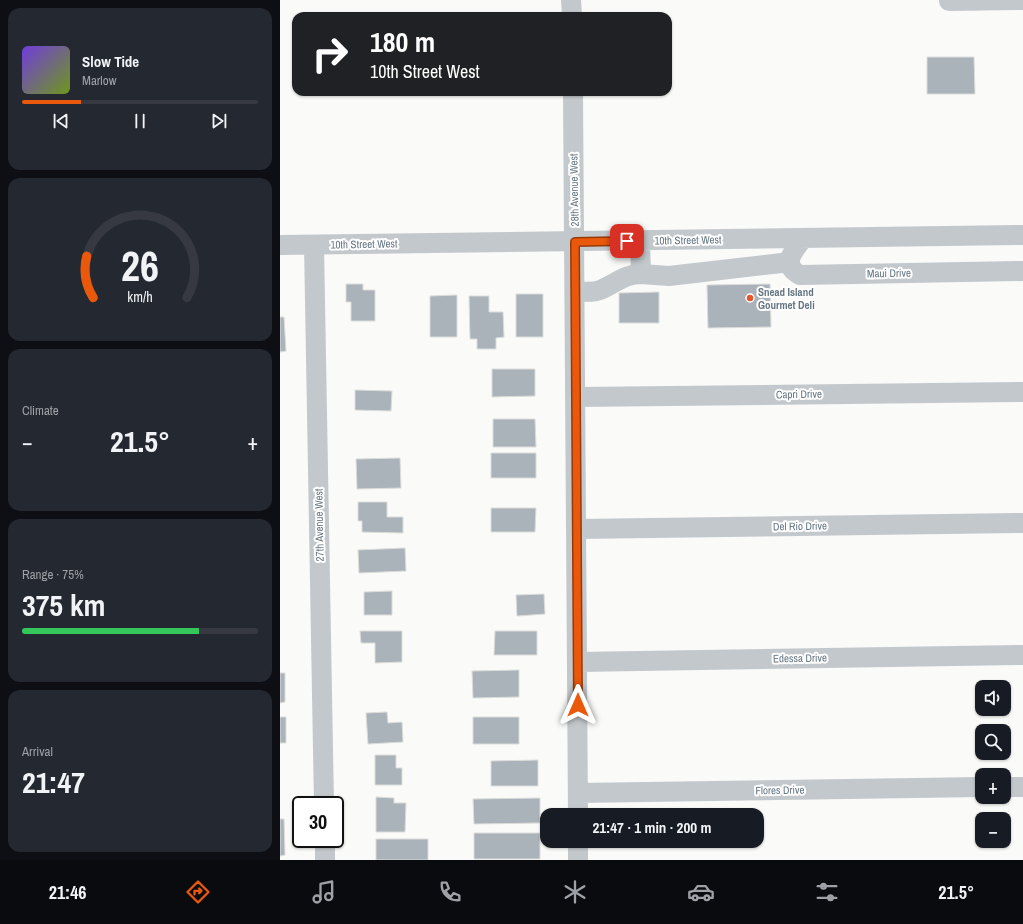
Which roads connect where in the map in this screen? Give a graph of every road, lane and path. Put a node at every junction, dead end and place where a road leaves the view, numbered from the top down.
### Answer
1 (572, 0) edge
2 (1023, 0) edge
3 (949, 2) dead end
4 (572, 12) edge
5 (573, 96) edge
6 (1023, 235) edge
7 (802, 238) junction
8 (640, 241) junction
9 (575, 242) junction
10 (280, 245) edge
11 (314, 245) junction
12 (790, 262) junction
13 (1023, 272) edge
14 (641, 274) junction
15 (575, 292) junction
16 (1023, 392) edge
17 (576, 397) junction
18 (1023, 523) edge
19 (577, 529) junction
20 (1023, 655) edge
21 (578, 662) junction
22 (1011, 787) edge
23 (1023, 787) edge
24 (975, 788) edge
25 (578, 793) junction
26 (324, 796) edge
27 (578, 808) edge
28 (325, 848) edge
29 (578, 848) edge
30 (325, 860) edge
31 (578, 860) edge

1 - 4 street
2 - 3 street
5 - 9 street, 28th Avenue West
6 - 7 street, 10th Street West
7 - 8 street, 10th Street West
7 - 12 street
8 - 9 street, 10th Street West
8 - 14 street
9 - 11 street, 10th Street West
9 - 15 street, 28th Avenue West
10 - 11 street, 10th Street West
11 - 26 street, 27th Avenue West
12 - 13 street, Maui Drive
12 - 14 street
14 - 15 street
15 - 17 street, 28th Avenue West
16 - 17 street, Capri Drive
17 - 19 street, 28th Avenue West
18 - 19 street, Del Rio Drive
19 - 21 street, 28th Avenue West
20 - 21 street, Edessa Drive
21 - 25 street, 28th Avenue West
22 - 23 street
24 - 25 street, Flores Drive
25 - 27 street, 28th Avenue West
28 - 30 street
29 - 31 street

